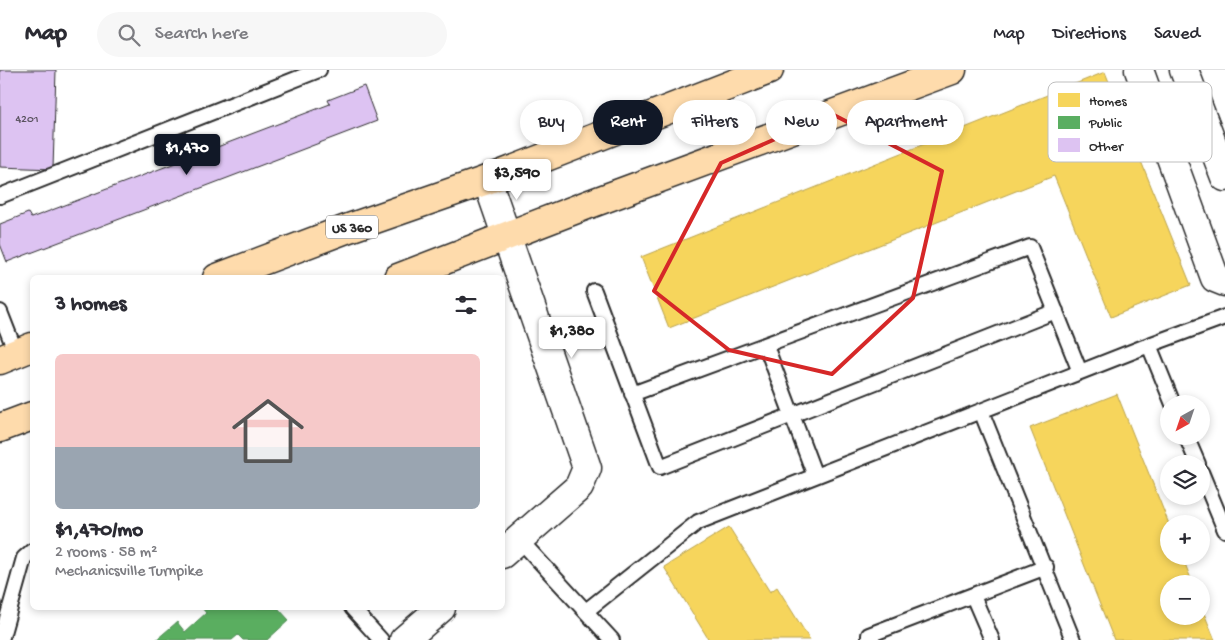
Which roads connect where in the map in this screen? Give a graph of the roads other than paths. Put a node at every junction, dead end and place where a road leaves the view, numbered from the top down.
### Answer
1 (318, 70) edge
2 (769, 70) edge
3 (952, 70) edge
4 (1139, 70) edge
5 (1184, 70) edge
6 (1143, 82) edge
7 (1189, 82) edge
8 (1212, 142) edge
9 (1173, 162) edge
10 (1225, 176) edge
11 (488, 180) junction
12 (0, 196) edge
13 (506, 236) junction
14 (225, 275) edge
15 (406, 275) edge
16 (1225, 282) edge
17 (594, 291) dead end
18 (1056, 311) junction
19 (0, 312) edge
20 (1225, 317) edge
21 (1149, 345) junction
22 (766, 346) junction
23 (16, 353) edge
24 (1080, 372) junction
25 (632, 394) junction
26 (1169, 395) edge
27 (981, 411) junction
28 (792, 415) junction
29 (30, 417) edge
30 (0, 428) edge
31 (815, 476) junction
32 (1210, 494) edge
33 (1225, 530) edge
34 (511, 546) edge
35 (30, 553) edge
36 (1046, 567) junction
37 (973, 596) junction
38 (354, 610) edge
39 (439, 610) edge
40 (586, 610) junction
41 (1, 640) edge
42 (381, 640) edge
43 (404, 640) edge
44 (612, 640) edge
45 (870, 640) edge
46 (992, 640) edge
47 (1073, 640) edge

1 - 12 lane
2 - 11 highway, US 360
3 - 13 highway
4 - 6 street
5 - 7 street
8 - 10 street
9 - 16 street
11 - 13 street
11 - 14 highway, US 360
13 - 15 highway
13 - 34 street
17 - 25 lane
18 - 22 lane
18 - 24 lane
18 - 28 lane
19 - 23 lane
20 - 21 lane
21 - 24 lane
21 - 26 lane
22 - 25 lane
22 - 28 lane
24 - 27 lane
25 - 28 lane
27 - 31 lane
27 - 36 lane
28 - 31 lane
29 - 30 highway
31 - 40 lane
32 - 33 lane
34 - 40 lane
35 - 41 lane
36 - 37 lane
36 - 47 lane
37 - 45 lane
37 - 46 lane
38 - 42 lane
39 - 43 street
40 - 44 lane

